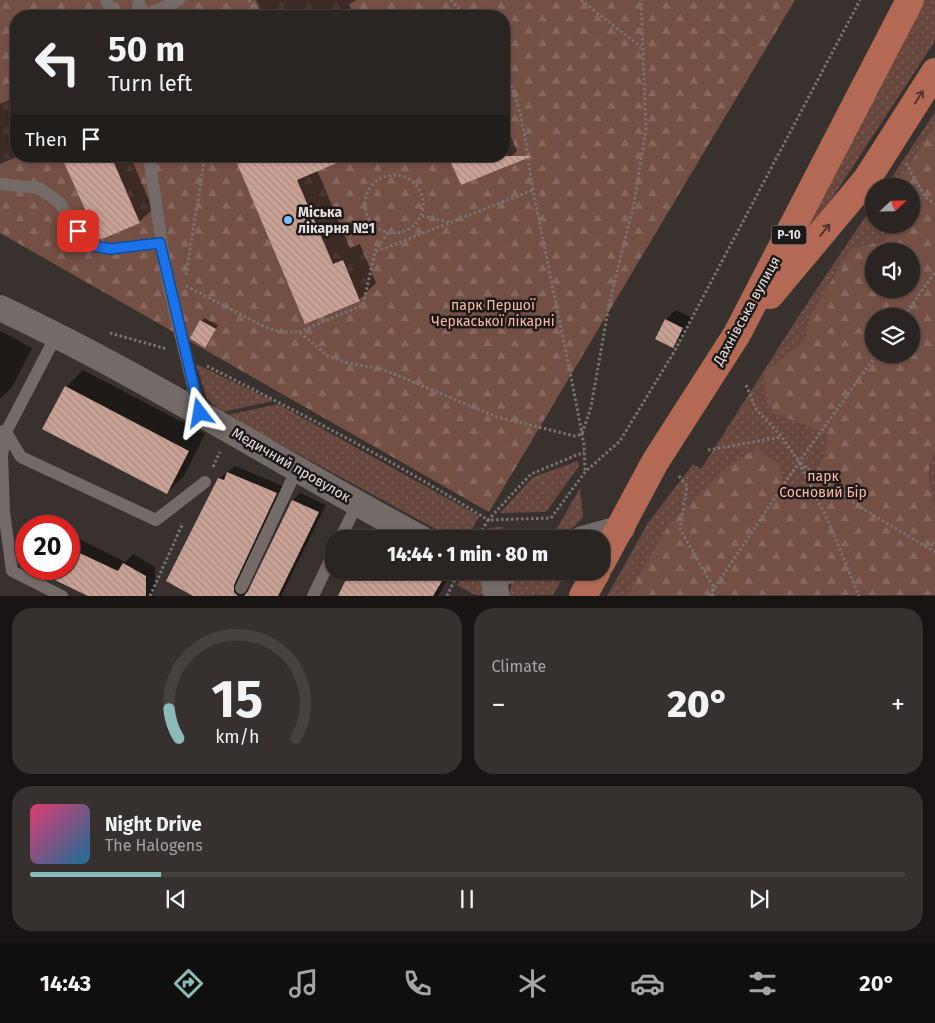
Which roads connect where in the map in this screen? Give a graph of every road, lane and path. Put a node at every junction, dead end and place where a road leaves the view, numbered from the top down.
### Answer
1 (179, 0) edge
2 (451, 0) edge
3 (581, 0) edge
4 (641, 0) edge
5 (860, 0) edge
6 (910, 0) edge
7 (157, 10) edge
8 (460, 10) edge
9 (642, 48) junction
10 (935, 72) edge
11 (510, 82) edge
12 (904, 161) dead end
13 (150, 162) edge
14 (204, 162) edge
15 (0, 184) edge
16 (533, 190) junction
17 (935, 204) edge
18 (422, 216) junction
19 (450, 222) junction
20 (388, 233) junction
21 (160, 243) junction
22 (374, 252) junction
23 (935, 272) edge
24 (0, 308) edge
25 (910, 308) edge
26 (299, 332) junction
27 (737, 334) junction
28 (56, 336) junction
29 (185, 355) junction
30 (870, 363) edge
31 (746, 385) dead end
32 (200, 413) junction
33 (3, 431) edge
34 (582, 434) junction
35 (782, 437) junction
36 (708, 450) dead end
37 (584, 452) junction
38 (799, 462) junction
39 (296, 469) junction
40 (585, 472) junction
41 (679, 476) dead end
42 (204, 482) dead end
43 (357, 504) junction
44 (488, 520) junction
45 (622, 528) junction
46 (344, 530) edge
47 (405, 530) edge
48 (482, 530) edge
49 (610, 531) edge
50 (925, 544) junction
51 (935, 544) edge
52 (610, 549) edge
53 (935, 552) edge
54 (325, 571) edge
55 (455, 580) edge
56 (592, 580) edge
57 (241, 588) dead end
58 (714, 588) junction
59 (62, 596) edge
60 (313, 596) edge
61 (447, 596) edge
62 (583, 596) edge
63 (710, 596) edge
64 (859, 596) edge

1 - 7 lane
2 - 8 path
3 - 9 path
4 - 9 path
5 - 40 path
6 - 27 main road, Дахнівська вулиця / Р-10
9 - 34 path
27 -> 10 main road
11 - 16 path
12 - 17 path
13 - 21 lane
14 - 26 path
15 - 21 lane
16 - 19 path
16 - 34 path
18 - 19 path
18 - 20 path
18 - 20 path
19 - 22 path
20 - 22 path
21 - 29 lane
22 - 26 path
23 - 25 path
24 - 28 street, Медичний провулок
26 - 34 path
27 - 45 main road, Дахнівська вулиця / Р-10
28 - 32 street, Медичний провулок
28 - 33 lane
29 - 32 lane
29 - 44 path
30 - 38 path
31 - 35 path
32 - 39 street, Медичний провулок
33 - 42 lane
33 - 59 lane
34 - 37 path
35 - 36 path
35 - 38 path
37 - 40 path
37 - 44 path
38 - 50 path
38 - 58 path
38 - 64 path
39 - 43 street, Медичний провулок
39 - 57 lane
40 - 44 path
41 - 58 path
43 - 46 lane
43 - 47 street, Медичний провулок
44 - 48 path
45 - 49 street
45 - 52 main road, Дахнівська вулиця / Р-10
50 - 51 path
50 - 53 path
54 - 60 lane
55 - 61 path
56 - 62 main road
58 - 63 path

